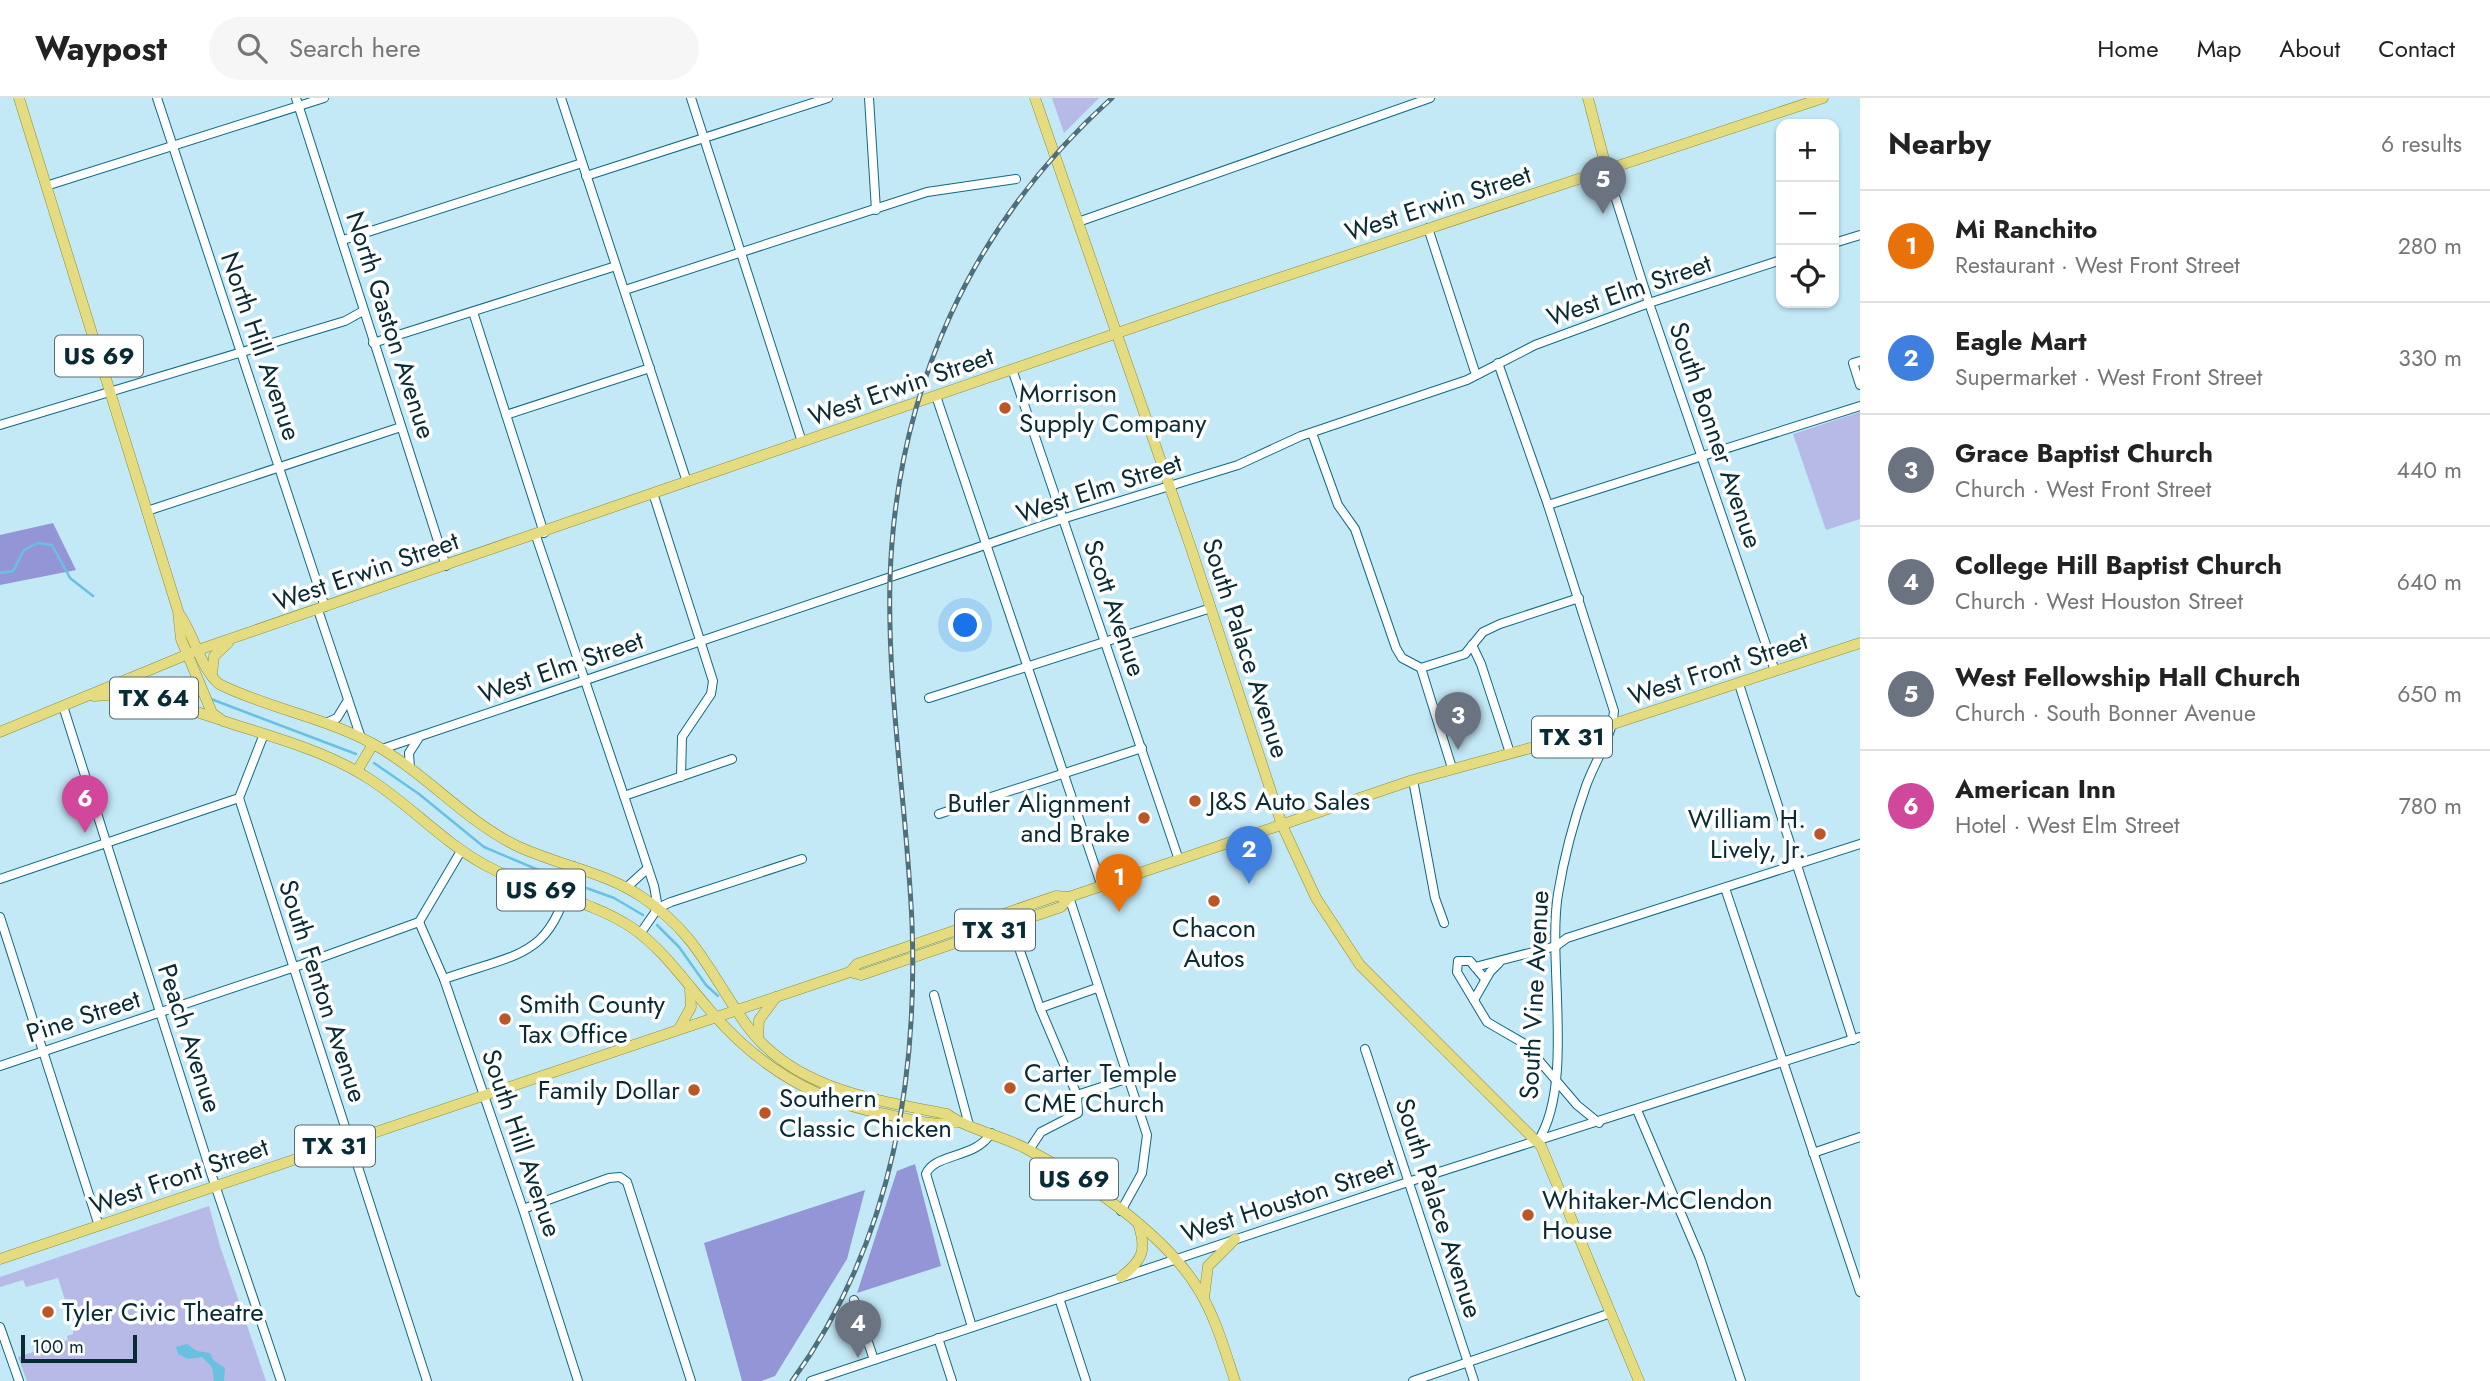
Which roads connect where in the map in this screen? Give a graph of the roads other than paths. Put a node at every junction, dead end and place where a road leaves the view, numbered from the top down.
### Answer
1 (19, 98) edge
2 (157, 98) edge
3 (324, 98) edge
4 (561, 98) edge
5 (691, 98) edge
6 (869, 98) edge
7 (1035, 98) edge
8 (1430, 98) edge
9 (1588, 98) edge
10 (1823, 98) edge
11 (823, 99) edge
12 (297, 102) edge
13 (703, 138) junction
14 (173, 146) junction
15 (582, 163) junction
16 (1607, 171) junction
17 (586, 176) junction
18 (1016, 178) dead end
19 (47, 186) junction
20 (876, 210) junction
21 (1078, 222) junction
22 (1428, 228) junction
23 (1860, 235) edge
24 (343, 240) junction
25 (1839, 241) edge
26 (741, 251) junction
27 (1776, 262) edge
28 (616, 267) junction
29 (625, 290) junction
30 (1649, 303) junction
31 (363, 311) junction
32 (473, 312) junction
33 (1116, 334) junction
34 (373, 343) junction
35 (241, 351) junction
36 (1860, 361) edge
37 (1498, 363) junction
38 (650, 368) junction
39 (1012, 369) junction
40 (1476, 375) junction
41 (1860, 385) edge
42 (110, 391) junction
43 (936, 396) junction
44 (1860, 406) edge
45 (506, 415) junction
46 (0, 425) edge
47 (401, 427) junction
48 (1312, 433) junction
49 (802, 442) junction
50 (1702, 456) junction
51 (279, 466) junction
52 (687, 482) junction
53 (1170, 488) junction
54 (653, 493) junction
55 (1548, 505) junction
56 (147, 511) junction
57 (1062, 519) junction
58 (540, 535) junction
59 (987, 546) junction
60 (446, 566) junction
61 (1579, 598) junction
62 (1211, 608) junction
63 (321, 609) junction
64 (179, 615) junction
65 (234, 638) junction
66 (702, 642) junction
67 (1104, 642) junction
68 (1860, 643) edge
69 (1472, 645) junction
70 (198, 650) junction
71 (187, 654) junction
72 (1027, 667) junction
73 (1421, 668) junction
74 (1775, 671) junction
75 (212, 677) junction
76 (585, 682) junction
77 (1739, 684) junction
78 (83, 697) junction
79 (929, 698) dead end
80 (348, 700) junction
81 (63, 706) junction
82 (223, 721) junction
83 (326, 723) junction
84 (1612, 725) junction
85 (0, 733) edge
86 (264, 734) junction
87 (422, 736) junction
88 (361, 738) junction
89 (377, 746) junction
90 (1142, 748) junction
91 (1510, 753) junction
92 (732, 759) dead end
93 (410, 768) junction
94 (1452, 768) junction
95 (357, 771) junction
96 (1062, 773) junction
97 (681, 777) junction
98 (1413, 780) junction
99 (624, 796) junction
100 (239, 798) junction
101 (939, 814) dead end
102 (1282, 825) junction
103 (107, 843) junction
104 (1860, 844) edge
105 (461, 851) junction
106 (802, 859) dead end
107 (1179, 860) junction
108 (1796, 864) junction
109 (573, 866) junction
110 (648, 869) junction
111 (0, 879) edge
112 (1102, 887) junction
113 (626, 888) junction
114 (1725, 888) junction
115 (1069, 897) junction
116 (566, 898) junction
117 (658, 908) junction
118 (0, 917) edge
119 (419, 922) junction
120 (1444, 923) dead end
121 (640, 933) junction
122 (1556, 946) junction
123 (1020, 948) dead end
124 (1505, 959) junction
125 (1475, 967) junction
126 (292, 968) junction
127 (444, 979) junction
128 (1485, 979) junction
129 (689, 986) junction
130 (1097, 988) junction
131 (934, 995) dead end
132 (776, 997) junction
133 (1474, 1000) junction
134 (1040, 1008) junction
135 (736, 1009) junction
136 (160, 1013) junction
137 (715, 1017) junction
138 (679, 1029) junction
139 (1856, 1038) edge
140 (758, 1039) junction
141 (1365, 1049) dead end
142 (43, 1052) junction
143 (1782, 1062) junction
144 (0, 1066) edge
145 (1129, 1078) junction
146 (1555, 1078) junction
147 (1077, 1095) junction
148 (483, 1096) junction
149 (1637, 1110) junction
150 (958, 1122) junction
151 (1599, 1122) junction
152 (969, 1125) junction
153 (991, 1133) junction
154 (1860, 1137) edge
155 (1537, 1141) junction
156 (349, 1142) junction
157 (1029, 1150) junction
158 (1813, 1153) junction
159 (1408, 1182) junction
160 (215, 1186) junction
161 (523, 1209) junction
162 (1121, 1211) junction
163 (1138, 1223) junction
164 (99, 1226) junction
165 (1235, 1239) junction
166 (1177, 1258) junction
167 (0, 1259) edge
168 (1121, 1277) junction
169 (1860, 1292) edge
170 (1059, 1298) junction
171 (1204, 1298) junction
172 (854, 1300) dead end
173 (1611, 1313) junction
174 (0, 1327) edge
175 (972, 1327) junction
176 (938, 1338) junction
177 (874, 1360) junction
178 (1468, 1362) junction
179 (816, 1380) edge
180 (19, 1381) edge
181 (281, 1381) edge
182 (427, 1381) edge
183 (578, 1381) edge
184 (691, 1381) edge
185 (953, 1381) edge
186 (1086, 1381) edge
187 (1235, 1381) edge
188 (1412, 1381) edge
189 (1474, 1381) edge
190 (1639, 1381) edge
191 (1741, 1381) edge

1 - 19 main road, US 69
2 - 14 street, North Hill Avenue
3 - 12 street
4 - 15 street
5 - 13 street
6 - 20 street
7 - 21 main road, South Palace Avenue
8 - 21 street
9 - 16 main road
10 - 16 main road, West Erwin Street
11 - 13 street
12 - 14 street
12 - 24 street, North Gaston Avenue
13 - 17 street
13 - 26 street
14 - 19 street
14 - 35 street, North Hill Avenue
15 - 17 street
15 - 24 street
16 - 22 main road, West Erwin Street
16 - 30 street, South Bonner Avenue
17 - 28 street
18 - 20 street
19 - 42 main road, US 69
20 - 26 street
21 - 33 main road, South Palace Avenue
22 - 33 main road, West Erwin Street
22 - 40 street
23 - 25 street
24 - 31 street, North Gaston Avenue
26 - 29 street
26 - 49 street
27 - 30 street, West Elm Street
28 - 29 street
28 - 32 street
29 - 38 street
30 - 37 street, West Elm Street
30 - 50 street, South Bonner Avenue
31 - 34 street, North Gaston Avenue
31 - 35 street
32 - 34 street
32 - 45 street
33 - 39 main road, West Erwin Street
33 - 53 main road, South Palace Avenue
34 - 47 street, North Gaston Avenue
35 - 42 street
35 - 51 street, North Hill Avenue
36 - 41 street
37 - 40 street, West Elm Street
37 - 55 street, South Vine Avenue
38 - 45 street
38 - 52 street
39 - 43 main road, West Erwin Street
39 - 57 street, Scott Avenue
40 - 48 street, West Elm Street
42 - 46 street
42 - 56 main road, US 69
43 - 49 main road, West Erwin Street
43 - 59 street
44 - 50 street
45 - 58 street
47 - 51 street
47 - 60 street, North Gaston Avenue
48 - 53 street, West Elm Street
48 - 73 street
49 - 52 main road, West Erwin Street
50 - 55 street
50 - 74 street, South Bonner Avenue
51 - 56 street
51 - 63 street, North Hill Avenue
52 - 54 main road, West Erwin Street
53 - 57 street, West Elm Street
53 - 62 main road, South Palace Avenue
54 - 58 main road, West Erwin Street
54 - 66 street
55 - 61 street, South Vine Avenue
56 - 64 main road, US 69
57 - 59 street, West Elm Street
57 - 67 street, Scott Avenue
58 - 60 main road, West Erwin Street
58 - 76 street
59 - 66 street, West Elm Street
59 - 72 street
60 - 63 main road, West Erwin Street
61 - 69 street
61 - 84 street, South Vine Avenue
62 - 67 street
62 - 102 main road, South Palace Avenue
63 - 65 main road, West Erwin Street
63 - 80 street
64 - 70 main road, US 69
64 - 71 main road, US 69
65 - 70 main road, West Erwin Street
65 - 75 main road
66 - 76 street, West Elm Street
66 - 97 street
67 - 72 street
67 - 90 street, Scott Avenue
68 - 74 main road, West Front Street / TX 31
69 - 73 street
69 - 91 street
70 - 71 main road, West Erwin Street / TX 64
70 - 75 main road, US 69
71 - 78 main road, West Erwin Street / TX 64
71 - 82 main road, US 69
72 - 79 street
72 - 96 street
73 - 94 street
74 - 77 main road, West Front Street / TX 31
75 - 83 main road, US 69
76 - 87 street, West Elm Street
76 - 99 street
77 - 84 main road, West Front Street / TX 31
77 - 108 street
78 - 81 main road, West Erwin Street / TX 64
78 - 82 main road, TX 64
80 - 83 street
80 - 88 street
81 - 85 main road, West Erwin Street / TX 64
81 - 103 street, Peach Avenue
82 - 86 main road, US 69
83 - 88 main road, US 69
84 - 91 main road, West Front Street / TX 31
84 - 122 street, South Vine Avenue
86 - 95 main road, US 69
86 - 100 street
87 - 89 street, West Elm Street
87 - 93 street
88 - 89 main road, US 69
89 - 93 main road, US 69
89 - 95 main road
90 - 96 street
90 - 107 street, Scott Avenue
91 - 94 main road, West Front Street / TX 31
92 - 97 street
93 - 109 main road, US 69
94 - 98 main road, West Front Street / TX 31
95 - 105 main road, US 69
96 - 101 street
96 - 112 street
97 - 99 street
98 - 102 main road, West Front Street / TX 31
98 - 120 street
99 - 110 street
100 - 103 street
100 - 126 street, South Fenton Avenue
102 - 107 main road, West Front Street / TX 31
102 - 155 main road, South Palace Avenue
103 - 111 street
103 - 136 street, Peach Avenue
104 - 108 street
105 - 116 main road, US 69
105 - 119 street
106 - 117 street
107 - 112 main road, West Front Street / TX 31
108 - 114 street
108 - 139 street
109 - 113 main road, US 69
109 - 116 street
110 - 113 street
110 - 117 street
112 - 115 main road, West Front Street / TX 31
113 - 117 main road, US 69
114 - 122 street
114 - 143 street
115 - 130 street
115 - 132 main road, West Front Street / TX 31
116 - 121 main road, US 69
116 - 127 street
117 - 121 street
117 - 135 main road, US 69
118 - 142 street
119 - 126 street, Pine Street
119 - 127 street, South Hill Avenue
121 - 129 main road, US 69
122 - 124 street
122 - 146 street, South Vine Avenue
123 - 134 street
124 - 125 street
124 - 128 street
125 - 128 street
125 - 133 street
126 - 136 street, Pine Street
126 - 156 street, South Fenton Avenue
127 - 148 street, South Hill Avenue
128 - 133 street
129 - 137 main road, US 69
129 - 138 main road
130 - 134 street
130 - 145 street
131 - 152 street
132 - 135 main road, West Front Street / TX 31
132 - 140 main road
133 - 146 street
134 - 147 street
135 - 137 main road, West Front Street / TX 31
135 - 140 main road, US 69
136 - 142 street, Pine Street
136 - 160 street, Peach Avenue
137 - 138 main road, West Front Street / TX 31
137 - 150 main road, US 69
138 - 148 main road, West Front Street / TX 31
139 - 143 street, West Houston Street
140 - 150 main road, US 69
141 - 159 street, South Palace Avenue
142 - 144 street, Pine Street
142 - 164 street
143 - 149 street, West Houston Street
143 - 158 street
145 - 147 street
145 - 162 street
146 - 151 street
146 - 155 street, South Vine Avenue
147 - 157 street
148 - 156 main road, West Front Street / TX 31
148 - 161 street, South Hill Avenue
149 - 151 street, West Houston Street
149 - 191 street
150 - 152 main road, US 69
151 - 155 street, West Houston Street
152 - 153 main road, US 69
153 - 157 main road, US 69
153 - 175 street
154 - 158 street
155 - 159 street, West Houston Street
155 - 173 main road
156 - 160 main road, West Front Street / TX 31
156 - 182 street, South Fenton Avenue
157 - 162 main road, US 69
158 - 169 street
159 - 165 street, West Houston Street
159 - 178 street, South Palace Avenue
160 - 164 main road, West Front Street / TX 31
160 - 181 street, Peach Avenue
161 - 183 street, South Hill Avenue
161 - 184 street
162 - 163 main road, US 69
163 - 166 main road, US 69
163 - 168 main road
164 - 167 main road, West Front Street / TX 31
165 - 166 street, West Houston Street
165 - 171 main road
166 - 168 street, West Houston Street
166 - 171 main road, US 69
168 - 170 street, West Houston Street
170 - 175 street, West Houston Street
170 - 186 street
171 - 187 main road, US 69
172 - 177 street
173 - 178 street
173 - 190 main road
174 - 180 street
175 - 176 street, West Houston Street
176 - 177 street, West Houston Street
176 - 185 street
177 - 179 street, West Houston Street
178 - 188 street
178 - 189 street, South Palace Avenue

